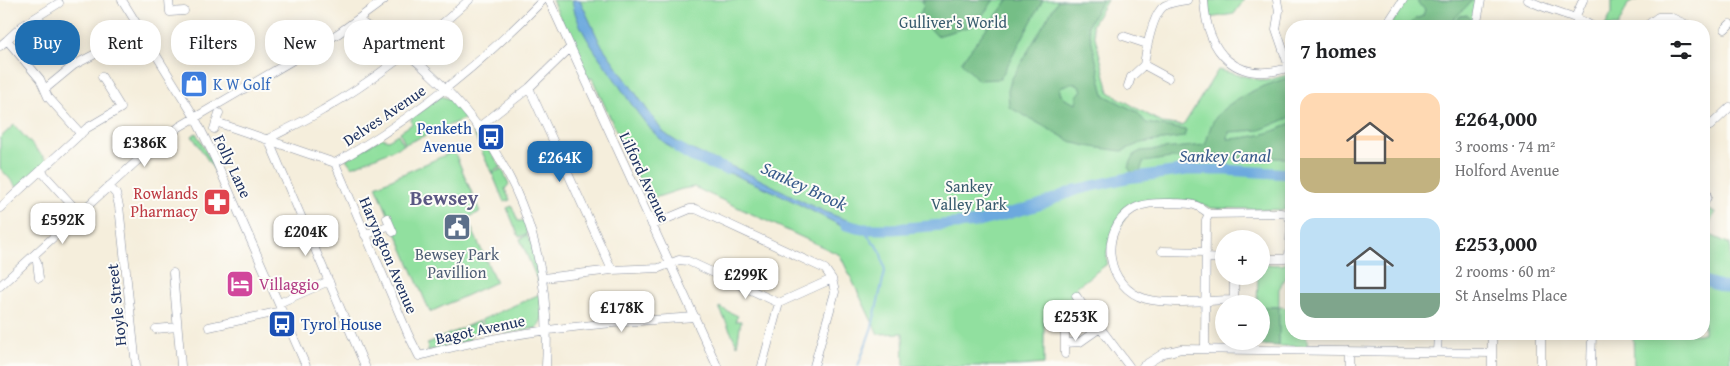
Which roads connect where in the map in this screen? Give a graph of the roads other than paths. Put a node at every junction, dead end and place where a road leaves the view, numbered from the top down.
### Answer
1 (122, 0) edge
2 (169, 0) edge
3 (384, 0) edge
4 (469, 0) edge
5 (544, 0) edge
6 (549, 0) edge
7 (1158, 0) edge
8 (1187, 0) edge
9 (1204, 0) edge
10 (1277, 0) edge
11 (1402, 0) edge
12 (1481, 0) edge
13 (1528, 0) edge
14 (1583, 0) edge
15 (59, 4) edge
16 (1164, 6) junction
17 (184, 11) dead end
18 (1575, 18) junction
19 (358, 20) edge
20 (445, 20) edge
21 (1390, 20) edge
22 (1477, 20) edge
23 (1578, 20) edge
24 (1654, 20) edge
25 (1678, 20) edge
26 (344, 29) edge
27 (1123, 36) dead end
28 (7, 40) junction
29 (1147, 44) junction
30 (0, 46) edge
31 (570, 48) junction
32 (1285, 53) edge
33 (90, 55) edge
34 (389, 65) edge
35 (420, 65) edge
36 (1144, 65) junction
37 (1285, 68) edge
38 (102, 77) dead end
39 (1168, 78) dead end
40 (1128, 86) dead end
41 (45, 88) junction
42 (529, 88) junction
43 (447, 89) junction
44 (1730, 107) edge
45 (219, 113) dead end
46 (194, 116) junction
47 (1710, 126) edge
48 (479, 127) junction
49 (81, 134) junction
50 (268, 139) junction
51 (335, 163) junction
52 (41, 171) junction
53 (109, 186) junction
54 (0, 208) edge
55 (80, 214) junction
56 (1209, 214) junction
57 (1285, 214) edge
58 (390, 225) dead end
59 (652, 225) junction
60 (365, 235) junction
61 (1162, 251) dead end
62 (1206, 255) junction
63 (34, 256) junction
64 (1215, 257) edge
65 (1270, 259) edge
66 (1285, 259) edge
67 (670, 264) junction
68 (612, 270) junction
69 (172, 273) dead end
70 (39, 278) dead end
71 (543, 278) junction
72 (832, 279) junction
73 (329, 281) junction
74 (1234, 285) edge
75 (0, 286) edge
76 (1076, 296) dead end
77 (1205, 300) junction
78 (279, 303) junction
79 (779, 303) junction
80 (282, 311) junction
81 (695, 318) junction
82 (177, 326) junction
83 (209, 327) dead end
84 (1100, 328) junction
85 (156, 329) dead end
86 (548, 329) junction
87 (1065, 329) dead end
88 (1438, 340) edge
89 (1492, 340) edge
90 (1541, 340) edge
91 (1592, 340) edge
92 (1065, 343) junction
93 (1205, 349) junction
94 (1348, 350) junction
95 (1438, 352) junction
96 (1492, 353) junction
97 (1065, 354) dead end
98 (420, 356) junction
99 (136, 366) edge
100 (181, 366) edge
101 (306, 366) edge
102 (365, 366) edge
103 (417, 366) edge
104 (546, 366) edge
105 (717, 366) edge
106 (762, 366) edge
107 (814, 366) edge
108 (1129, 366) edge
109 (1143, 366) edge
110 (1348, 366) edge
111 (1492, 366) edge
112 (1541, 366) edge
113 (1591, 366) edge

1 - 46 street, Folly Lane
2 - 17 street
3 - 19 street
4 - 20 street
5 - 43 street, Delves Avenue
6 - 31 street, Lilford Avenue
7 - 16 street
8 - 16 street
9 - 37 street
10 - 32 street
11 - 21 street
12 - 22 street
13 - 18 street
14 - 18 street
15 - 28 street
16 - 29 street
18 - 23 street
24 - 25 street
26 - 46 street
27 - 29 street
28 - 30 street
28 - 41 street
29 - 36 street
31 - 42 street
31 - 59 street, Lilford Avenue
33 - 41 street
34 - 50 street
35 - 43 street
36 - 39 street
36 - 40 street
38 - 49 street
41 - 49 street
42 - 48 street
42 - 68 street
43 - 48 street
43 - 51 street, Delves Avenue
44 - 47 street
45 - 50 street
46 - 53 street
46 - 78 street, Folly Lane
48 - 71 street
49 - 52 street
50 - 51 street
50 - 73 street
51 - 60 street, Haryngton Avenue
52 - 54 street
52 - 55 street
53 - 55 street
53 - 99 street, Hoyle Street
55 - 63 street
56 - 57 street
56 - 62 street
56 - 77 street
58 - 60 street
59 - 67 street, Lilford Avenue
59 - 72 street
60 - 98 street, Haryngton Avenue
61 - 62 street
62 - 64 street
62 - 77 street
63 - 70 street
63 - 75 street
65 - 66 street
67 - 68 street
67 - 79 street
67 - 81 street, Lilford Avenue
68 - 71 street
69 - 82 street
71 - 86 street
72 - 79 street
72 - 107 street
73 - 78 street
73 - 102 street
74 - 77 street
76 - 84 street
77 - 93 street
78 - 80 street, Folly Lane
79 - 106 street
80 - 83 street
80 - 101 street, Folly Lane
81 - 86 street, Bagot Avenue
81 - 105 street, Lilford Avenue
82 - 85 street
82 - 100 street
84 - 92 street
84 - 108 street
86 - 98 street, Bagot Avenue
86 - 104 street
87 - 92 street
88 - 95 street
89 - 96 street
90 - 112 street
91 - 113 street
92 - 97 street
93 - 94 street
93 - 109 street
94 - 95 street
94 - 110 street
95 - 96 street
96 - 111 street
98 - 103 street

